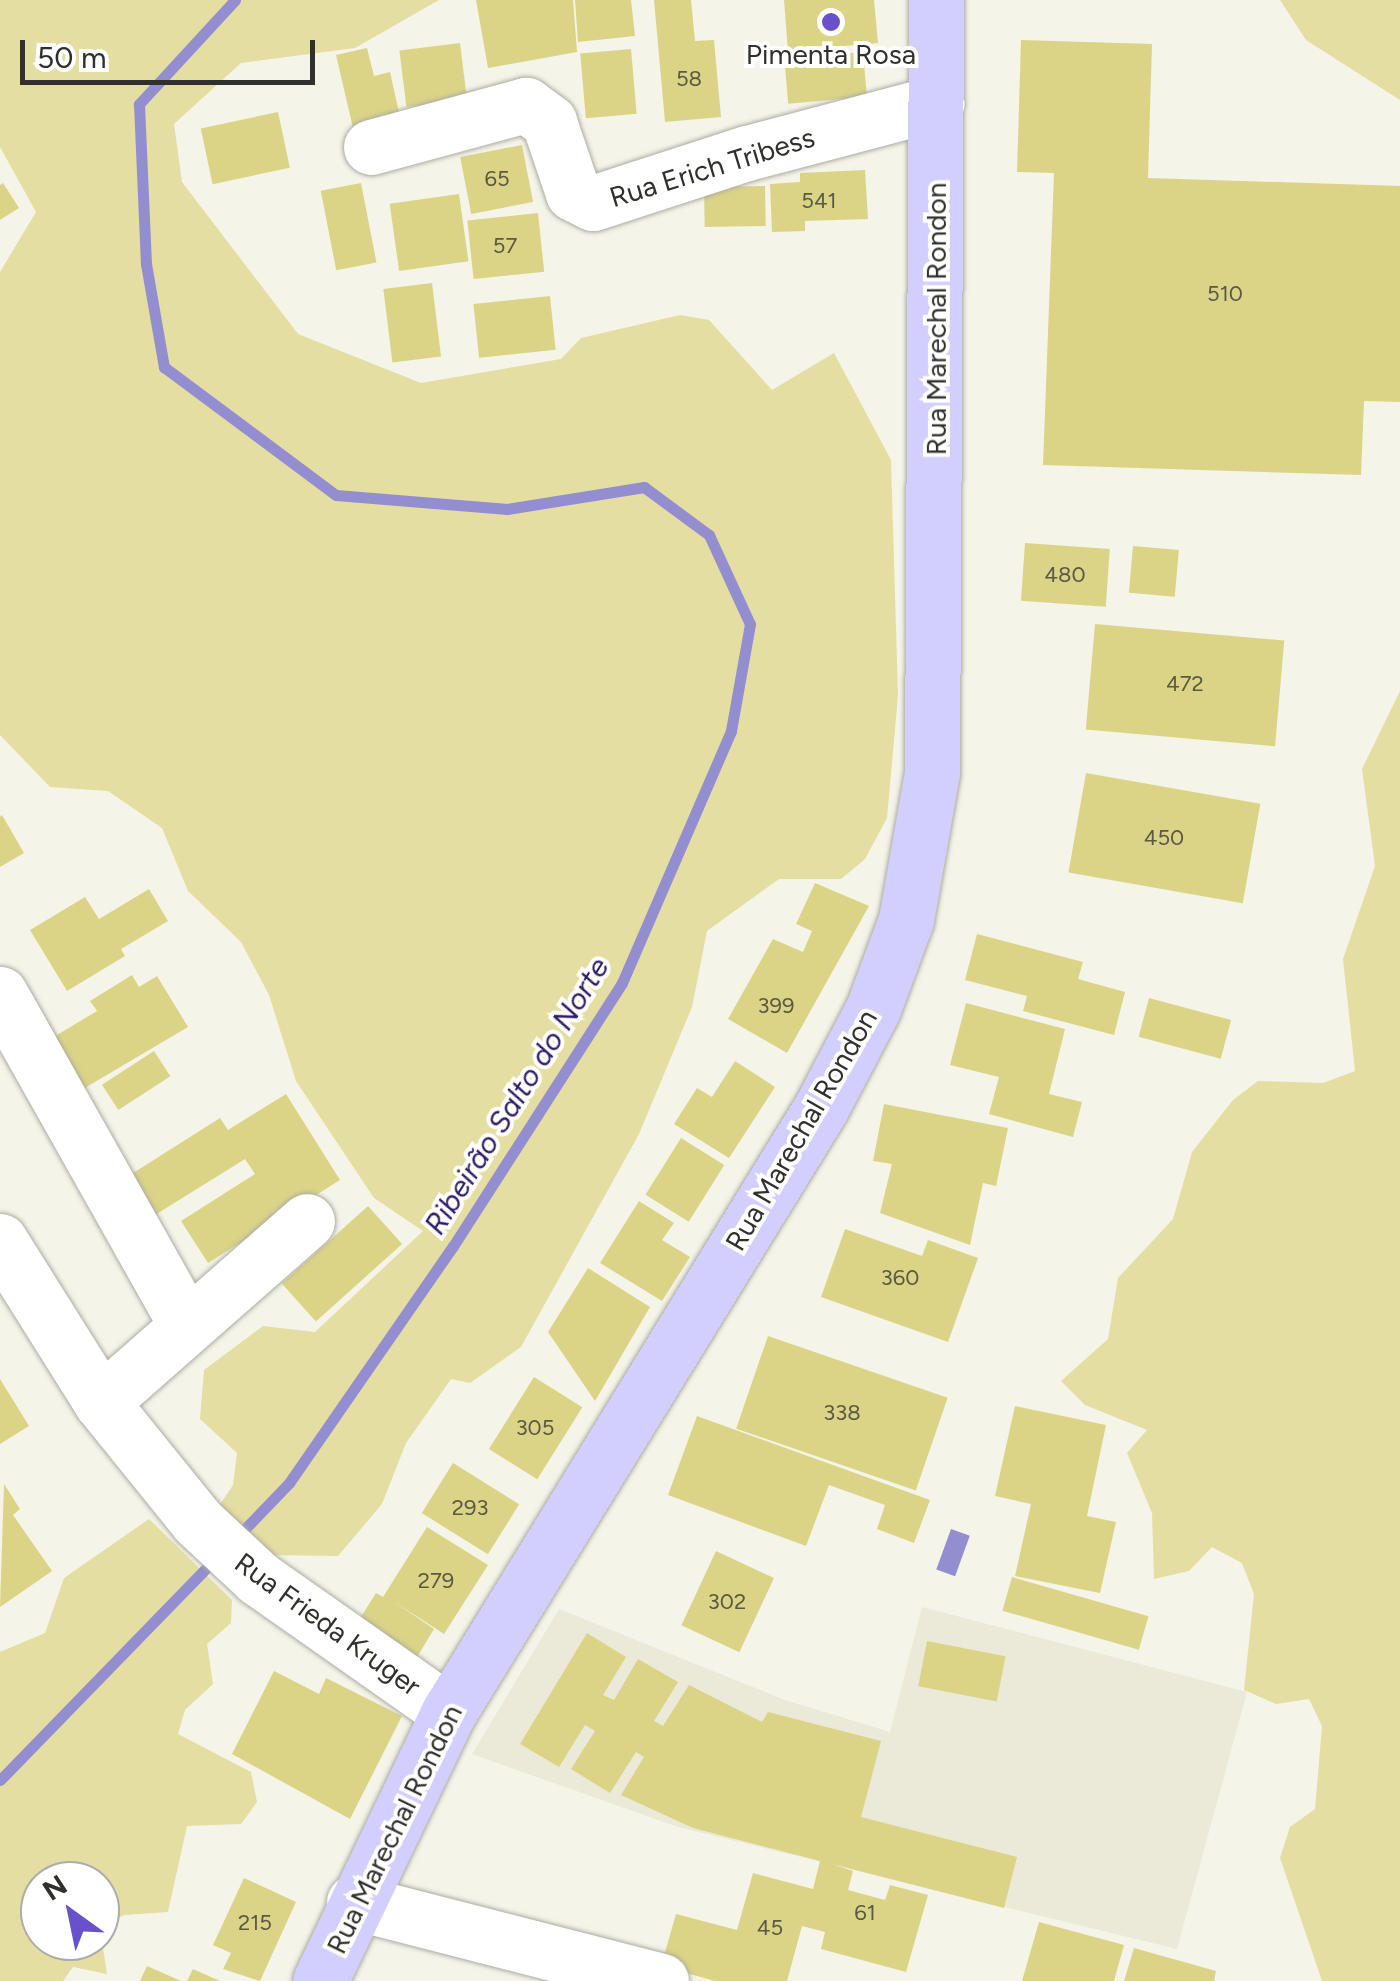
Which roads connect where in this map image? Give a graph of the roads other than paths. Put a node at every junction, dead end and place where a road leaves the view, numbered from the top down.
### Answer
1 (936, 0) edge
2 (936, 103) junction
3 (371, 147) dead end
4 (0, 994) edge
5 (306, 1222) dead end
6 (0, 1240) edge
7 (186, 1324) junction
8 (101, 1402) junction
9 (449, 1712) junction
10 (354, 1902) junction
11 (320, 1981) edge
12 (661, 1981) edge

1 - 2 main road, Rua Marechal Rondon
2 - 3 street, Rua Erich Tribess
2 - 9 main road, Rua Marechal Rondon
4 - 7 street
5 - 7 street
6 - 8 street, Rua Frieda Kruger
7 - 8 street
8 - 9 street, Rua Frieda Kruger
9 - 10 main road, Rua Marechal Rondon
10 - 11 main road, Rua Marechal Rondon
10 - 12 street

